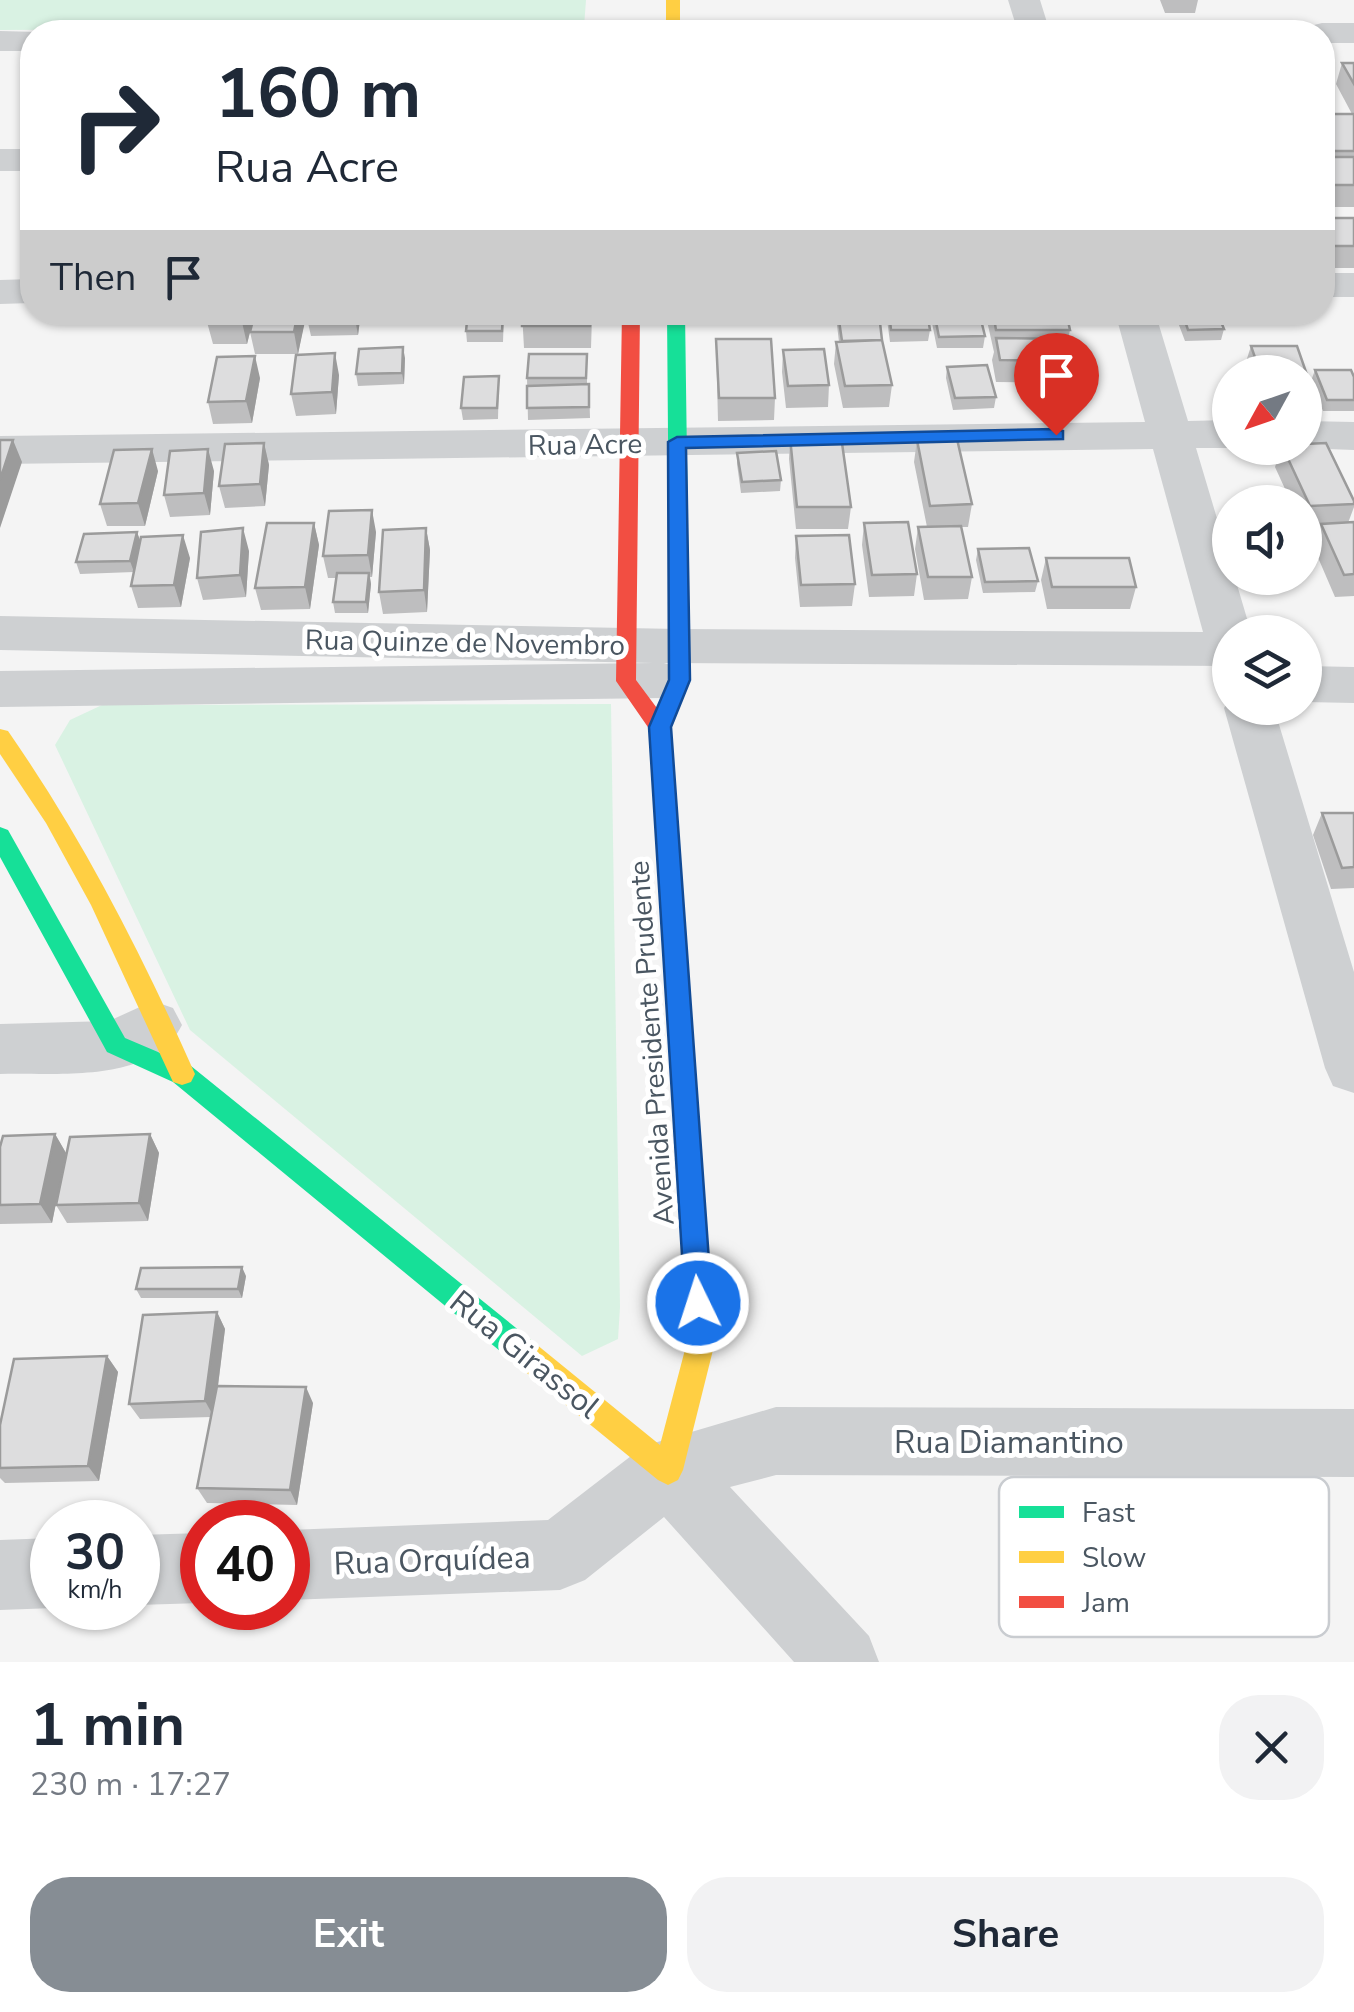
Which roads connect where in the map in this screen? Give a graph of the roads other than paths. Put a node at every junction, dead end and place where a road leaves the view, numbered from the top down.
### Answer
1 (631, 325) edge
2 (676, 325) edge
3 (1139, 325) edge
4 (1170, 433) junction
5 (1212, 434) edge
6 (1322, 435) edge
7 (1354, 436) edge
8 (677, 442) junction
9 (628, 443) junction
10 (0, 450) edge
11 (1222, 615) edge
12 (0, 633) edge
13 (1212, 646) edge
14 (1322, 649) edge
15 (1354, 650) edge
16 (626, 663) junction
17 (679, 663) junction
18 (1212, 683) edge
19 (1322, 684) edge
20 (1354, 685) edge
21 (0, 689) edge
22 (1254, 725) edge
23 (660, 727) junction
24 (0, 737) edge
25 (0, 836) edge
26 (138, 1033) junction
27 (0, 1048) edge
28 (1354, 1068) edge
29 (182, 1074) junction
30 (1354, 1443) edge
31 (668, 1470) junction
32 (310, 1564) edge
33 (30, 1575) edge
34 (0, 1576) edge
35 (843, 1662) edge

1 - 9 street
2 - 8 street, Avenida Presidente Prudente
3 - 4 street
4 - 5 street, Rua Acre
4 - 8 street, Rua Acre
4 - 11 street
6 - 7 street
8 - 9 street, Rua Acre
8 - 17 street, Avenida Presidente Prudente
9 - 10 street, Rua Acre
9 - 16 street
12 - 16 street, Rua Quinze de Novembro
13 - 17 street, Rua Quinze de Novembro
14 - 15 street
16 - 17 street, Rua Quinze de Novembro
16 - 21 street, Rua Quinze de Novembro
16 - 23 street
17 - 18 street, Rua Quinze de Novembro
17 - 23 street, Avenida Presidente Prudente
19 - 20 street
22 - 28 street
23 - 31 street, Avenida Presidente Prudente
24 - 26 street, Rua Girassol
25 - 26 street, Rua Girassol
26 - 27 street
26 - 29 street, Rua Girassol
26 - 29 street, Rua Girassol
29 - 31 street, Rua Girassol
30 - 31 street, Rua Diamantino
31 - 32 street, Rua Orquídea
31 - 35 street, Rua Girassol
33 - 34 street

